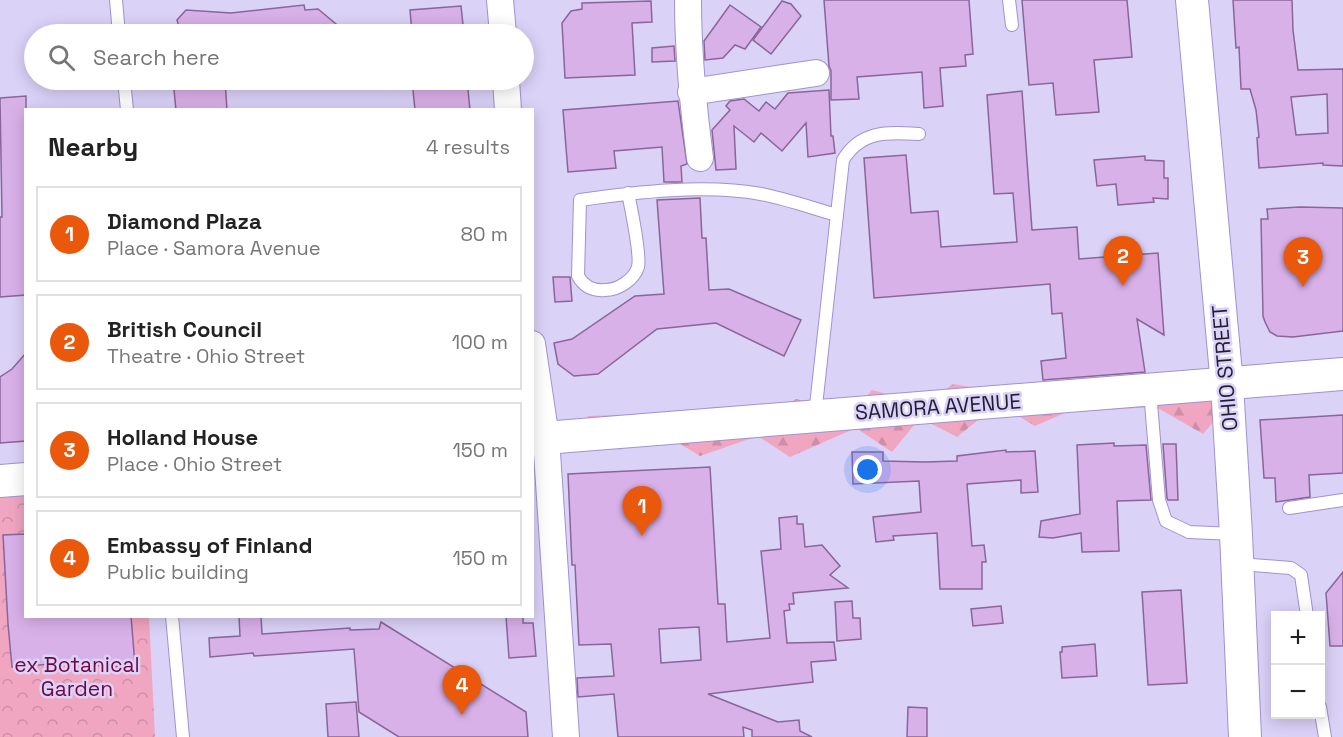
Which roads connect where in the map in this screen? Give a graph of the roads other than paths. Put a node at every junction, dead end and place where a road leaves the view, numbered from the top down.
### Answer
1 (116, 0) edge
2 (500, 0) edge
3 (688, 0) edge
4 (1009, 0) edge
5 (1192, 0) edge
6 (118, 24) edge
7 (502, 24) edge
8 (1012, 25) dead end
9 (816, 73) dead end
10 (125, 90) edge
11 (507, 90) edge
12 (691, 92) junction
13 (127, 108) edge
14 (508, 108) edge
15 (920, 134) dead end
16 (700, 158) dead end
17 (628, 193) junction
18 (837, 215) junction
19 (534, 371) edge
20 (1343, 375) edge
21 (1227, 385) junction
22 (1150, 391) junction
23 (815, 417) junction
24 (539, 438) edge
25 (24, 479) edge
26 (0, 481) edge
27 (1343, 500) edge
28 (1289, 508) dead end
29 (1237, 549) junction
30 (1306, 611) edge
31 (172, 618) edge
32 (1322, 719) edge
33 (183, 737) edge
34 (566, 737) edge
35 (1245, 737) edge
36 (1325, 737) edge

1 - 6 lane
2 - 7 street
3 - 12 street
4 - 8 lane
5 - 21 street, OHIO STREET
9 - 12 street
10 - 13 lane
11 - 14 street
12 - 16 street
15 - 18 lane
17 - 17 lane
17 - 18 lane
18 - 23 lane
19 - 24 street
20 - 21 street, SAMORA AVENUE
21 - 22 street, SAMORA AVENUE
21 - 29 street, OHIO STREET
22 - 23 street, SAMORA AVENUE
22 - 29 lane
23 - 24 street, SAMORA AVENUE
24 - 34 street
25 - 26 street
27 - 28 lane
29 - 30 lane
29 - 35 street, OHIO STREET
31 - 33 lane
32 - 36 lane

